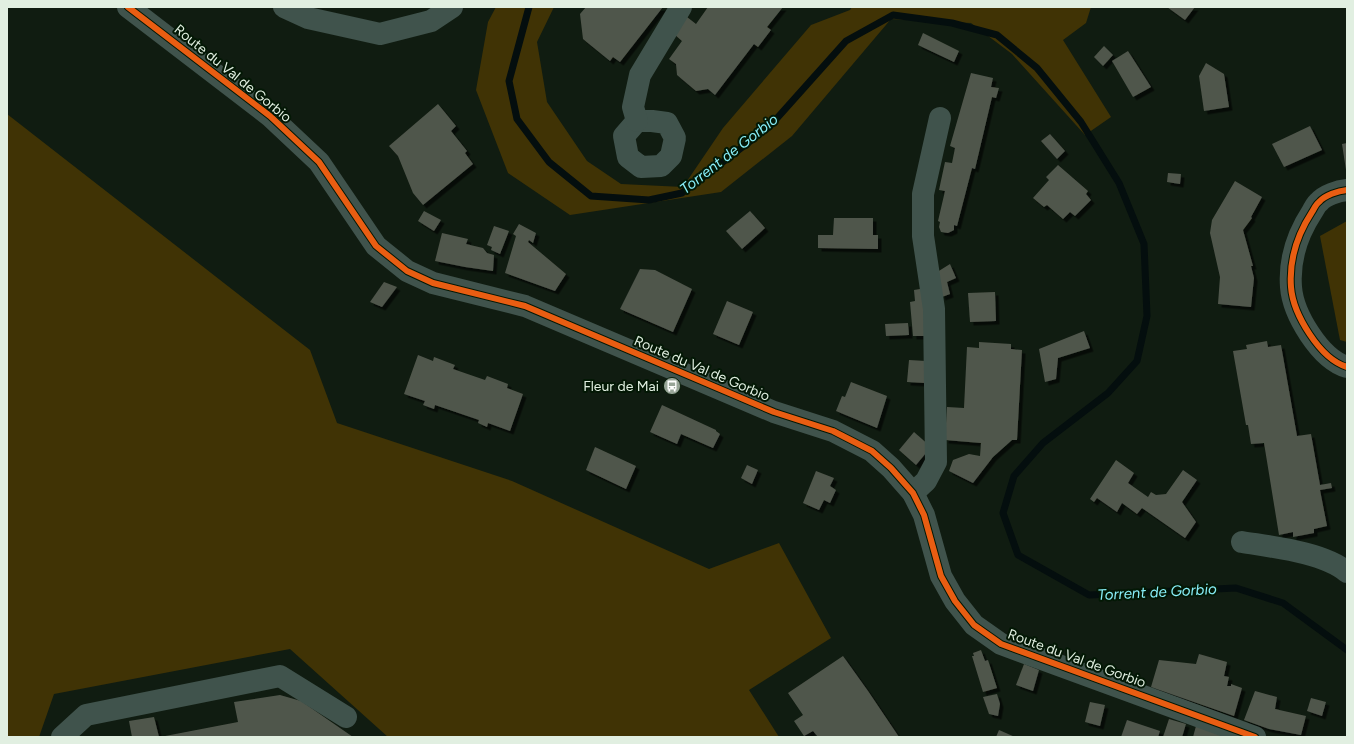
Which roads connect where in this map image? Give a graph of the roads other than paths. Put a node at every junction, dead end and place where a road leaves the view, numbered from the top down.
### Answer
1 (128, 7) edge
2 (284, 7) edge
3 (452, 7) edge
4 (681, 7) edge
5 (940, 118) dead end
6 (637, 121) dead end
7 (1347, 190) edge
8 (1347, 367) edge
9 (913, 493) junction
10 (1242, 542) dead end
11 (1347, 572) edge
12 (346, 717) dead end
13 (62, 737) edge
14 (1255, 737) edge

1 - 9 street, Route du Val de Gorbio
2 - 3 street
4 - 6 street
5 - 9 street
7 - 8 street
9 - 14 street, Route du Val de Gorbio
10 - 11 street
12 - 13 street

